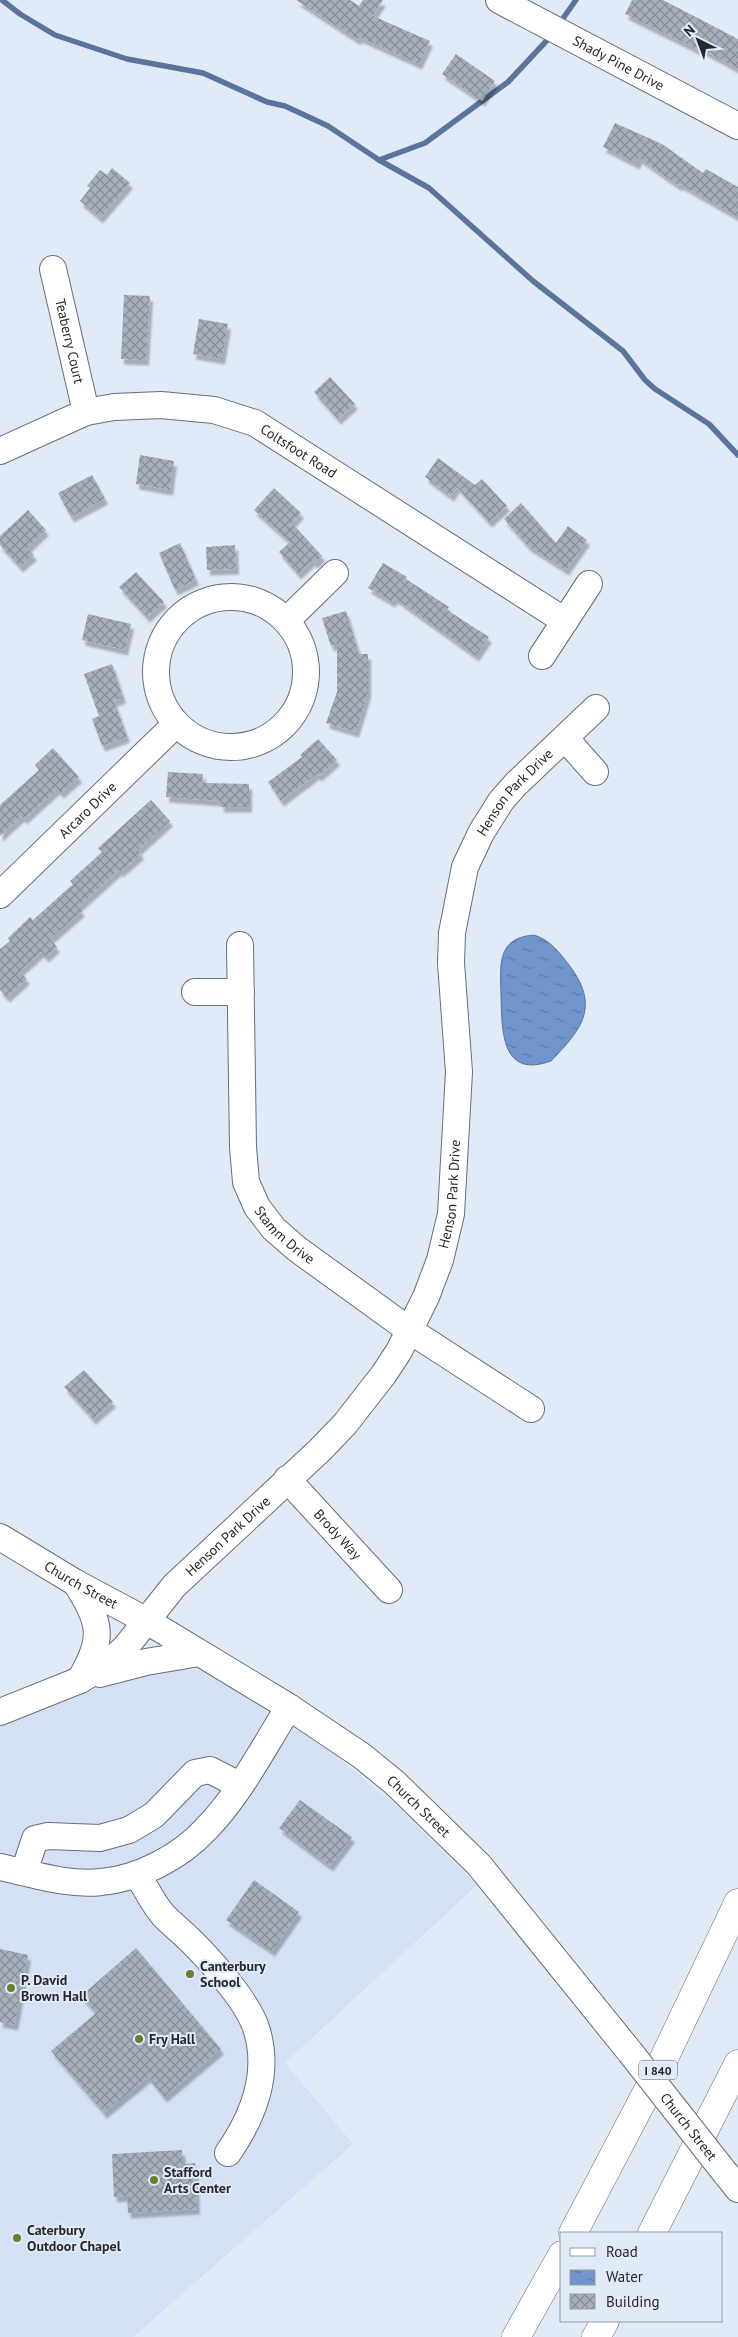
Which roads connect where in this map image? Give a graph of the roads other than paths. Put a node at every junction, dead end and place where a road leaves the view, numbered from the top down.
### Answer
1 (499, 0) edge
2 (738, 126) edge
3 (53, 269) dead end
4 (86, 412) junction
5 (0, 451) edge
6 (335, 573) dead end
7 (589, 584) dead end
8 (286, 620) junction
9 (564, 621) junction
10 (542, 656) dead end
11 (596, 708) dead end
12 (176, 724) junction
13 (565, 738) junction
14 (595, 772) dead end
15 (0, 895) edge
16 (233, 950) dead end
17 (195, 992) dead end
18 (240, 992) junction
19 (410, 1330) junction
20 (531, 1409) dead end
21 (287, 1478) junction
22 (0, 1537) edge
23 (76, 1583) junction
24 (389, 1590) dead end
25 (147, 1621) junction
26 (199, 1653) junction
27 (80, 1680) junction
28 (288, 1707) junction
29 (0, 1712) edge
30 (239, 1785) junction
31 (12, 1870) edge
32 (138, 1874) junction
33 (738, 1903) edge
34 (738, 2064) edge
35 (228, 2153) dead end
36 (732, 2181) edge
37 (574, 2232) edge
38 (653, 2232) edge
39 (560, 2259) edge
40 (516, 2337) edge

1 - 2 street, Shady Pine Drive
3 - 4 street, Teaberry Court
4 - 5 street, Coltsfoot Road
4 - 9 street, Coltsfoot Road
6 - 8 street
7 - 9 street
8 - 12 street
8 - 12 street
9 - 10 street
11 - 13 street, Henson Park Drive
12 - 15 street, Arcaro Drive
13 - 14 street
13 - 19 street, Henson Park Drive
16 - 18 street, Stamm Drive
17 - 18 street
18 - 19 street, Stamm Drive
19 - 20 street, Stamm Drive
19 - 21 street, Henson Park Drive
21 - 24 street, Brody Way
21 - 25 street, Henson Park Drive
22 - 23 street, Church Street
23 - 25 street, Church Street
23 - 27 street
25 - 26 street, Church Street
25 - 27 street, Henson Park Drive
26 - 27 street
26 - 28 street, Church Street
27 - 29 street
28 - 30 street
28 - 36 street, Church Street, bridge
30 - 31 street
30 - 32 street
31 - 32 street
32 - 35 street
33 - 37 highway, I 840
34 - 38 highway
39 - 40 highway

